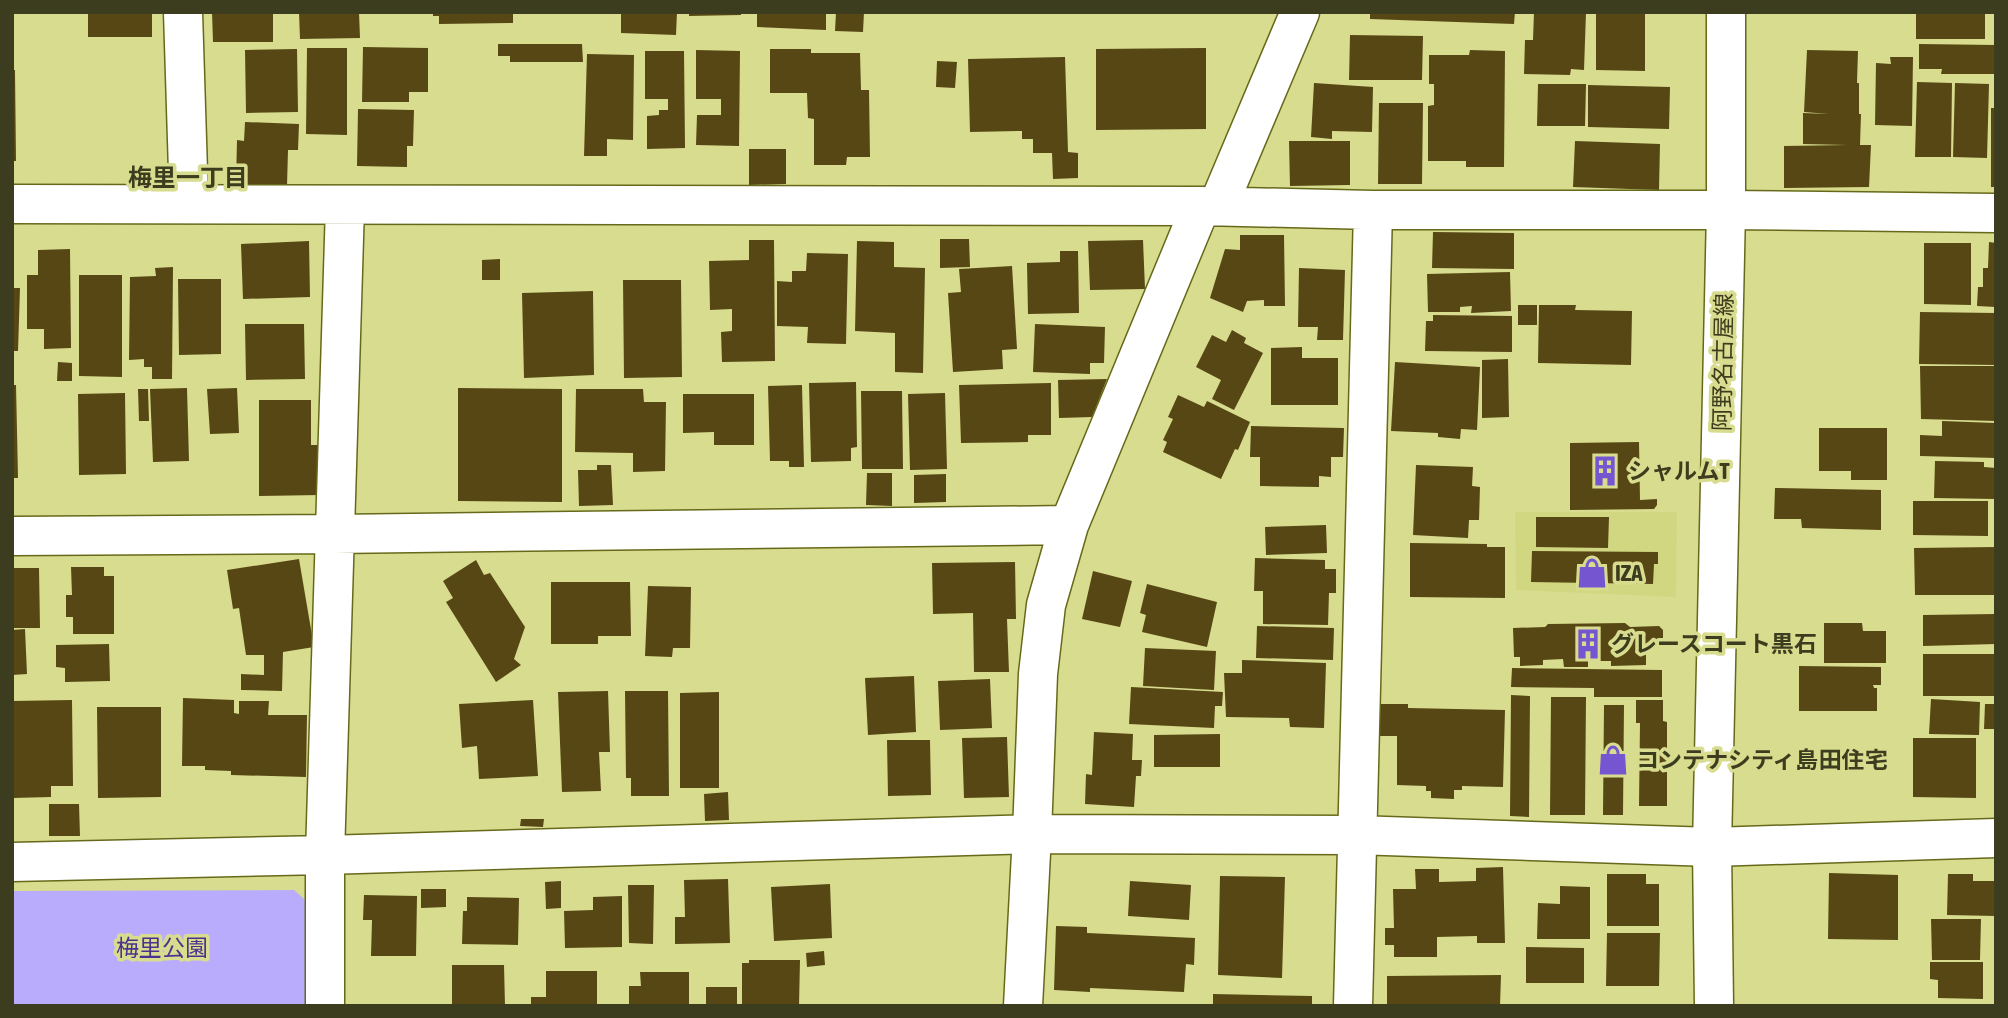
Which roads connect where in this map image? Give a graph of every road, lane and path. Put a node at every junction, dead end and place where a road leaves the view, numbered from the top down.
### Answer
1 (183, 12) edge
2 (1300, 12) edge
3 (1726, 12) edge
4 (12, 204) edge
5 (189, 204) junction
6 (345, 206) junction
7 (1210, 206) junction
8 (1373, 210) junction
9 (1726, 210) junction
10 (1996, 213) edge
11 (1069, 525) junction
12 (334, 534) junction
13 (12, 536) edge
14 (1032, 834) junction
15 (1356, 835) junction
16 (1996, 838) edge
17 (1712, 847) junction
18 (325, 855) junction
19 (12, 862) edge
20 (325, 1006) edge
21 (1023, 1006) edge
22 (1353, 1006) edge
23 (1714, 1006) edge

1 - 5 street
2 - 7 street
3 - 9 street, 阿野名古屋線
4 - 5 street
5 - 6 street
6 - 7 street
6 - 12 street
7 - 8 street
7 - 11 street
8 - 9 street
8 - 15 street
9 - 10 street
9 - 17 street, 阿野名古屋線
11 - 12 street
11 - 14 street
12 - 13 street
12 - 18 street
14 - 15 street
14 - 18 street
14 - 21 street
15 - 17 street
15 - 22 street
16 - 17 street
17 - 23 street, 阿野名古屋線
18 - 19 street
18 - 20 street

